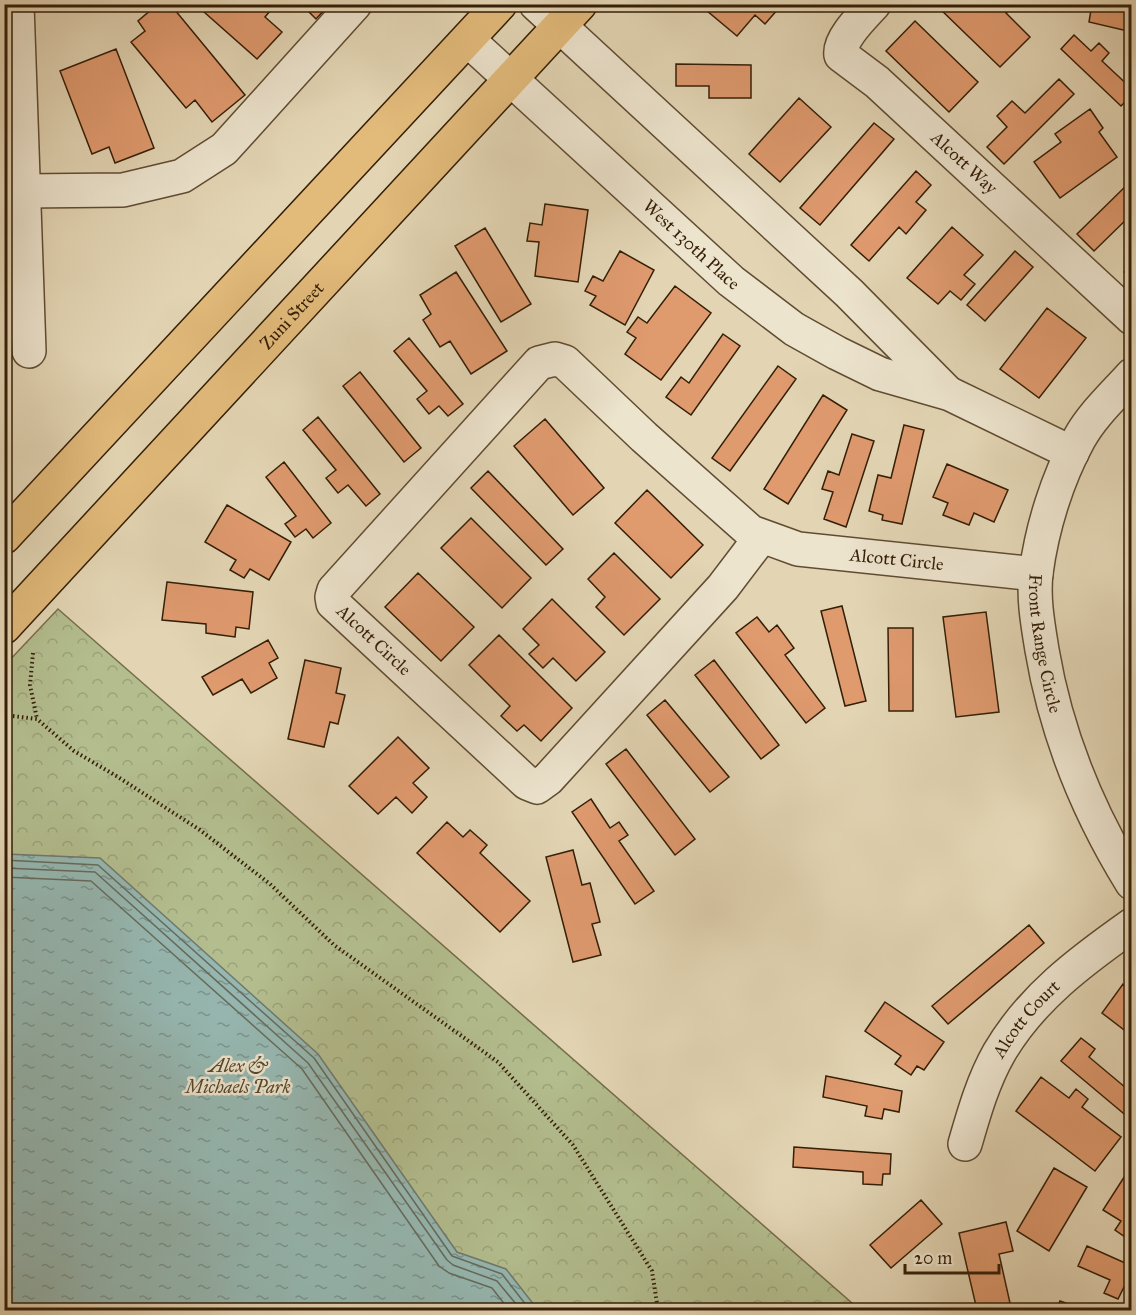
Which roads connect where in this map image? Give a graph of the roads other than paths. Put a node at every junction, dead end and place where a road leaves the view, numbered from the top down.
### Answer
1 (18, 4) edge
2 (355, 4) edge
3 (500, 4) edge
4 (536, 4) edge
5 (874, 4) edge
6 (570, 15) edge
7 (468, 40) junction
8 (511, 78) junction
9 (24, 191) junction
10 (1131, 318) edge
11 (29, 351) dead end
12 (1131, 375) edge
13 (950, 394) junction
14 (1072, 453) junction
15 (4, 537) edge
16 (761, 537) junction
17 (1036, 574) junction
18 (4, 627) edge
19 (1131, 884) edge
20 (1131, 925) edge
21 (965, 1144) dead end

1 - 9 street
2 - 9 street
3 - 7 main road
4 - 6 street, West 130th Place
5 - 10 street, Alcott Way
6 - 8 main road, Zuni Street
6 - 13 street, West 130th Place
7 - 8 street, West 130th Place
7 - 15 main road
8 - 13 street, West 130th Place
8 - 18 main road, Zuni Street
9 - 11 street
12 - 14 street, Front Range Circle
13 - 14 street, West 130th Place
14 - 17 street, Front Range Circle
16 - 16 street, Alcott Circle
16 - 17 street, Alcott Circle
17 - 19 street, Front Range Circle
20 - 21 street, Alcott Court

